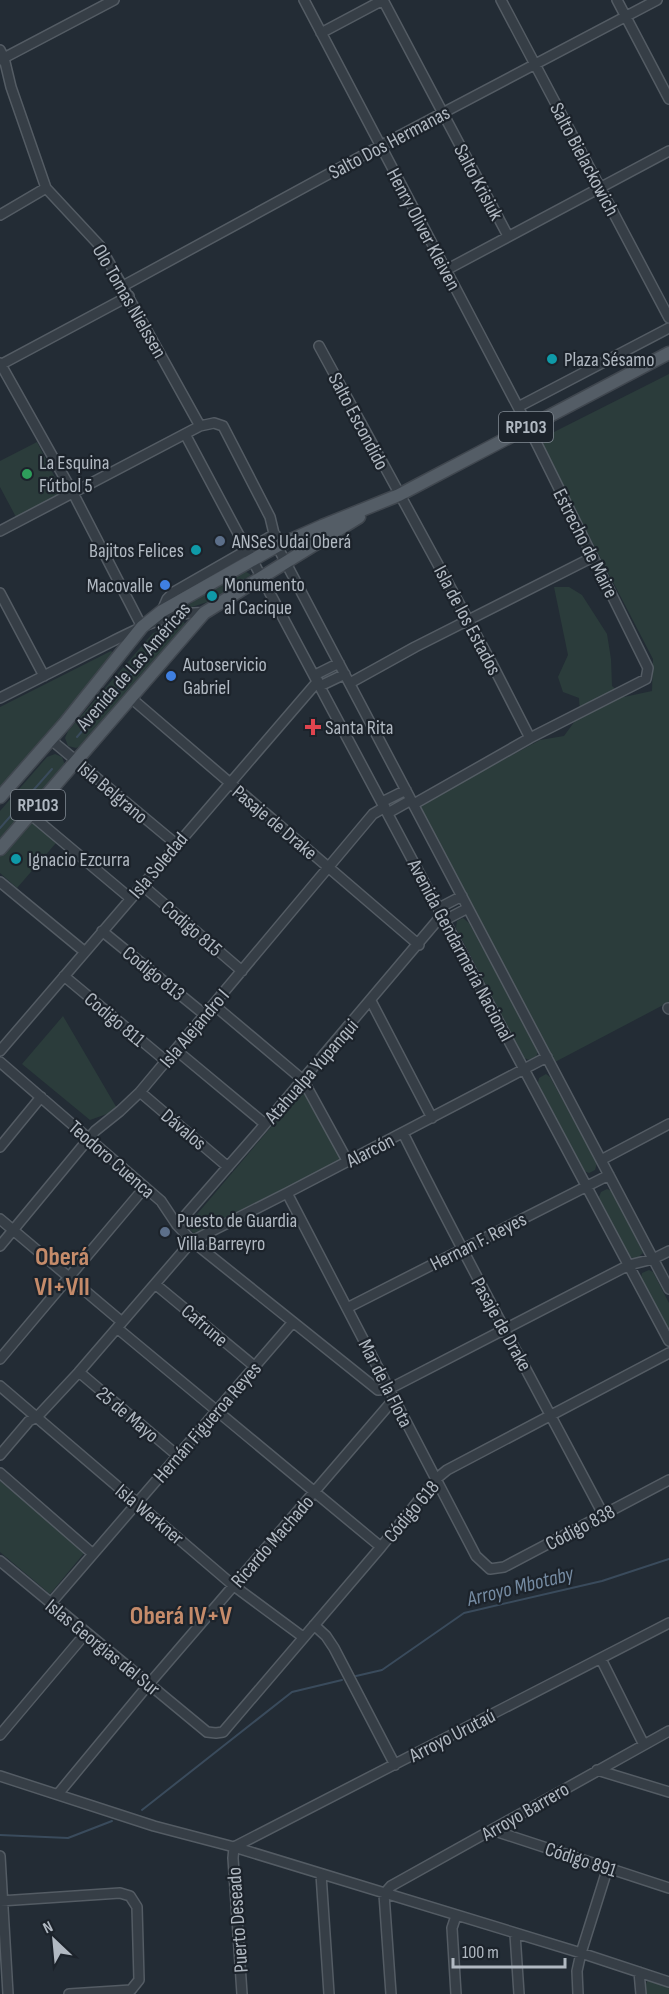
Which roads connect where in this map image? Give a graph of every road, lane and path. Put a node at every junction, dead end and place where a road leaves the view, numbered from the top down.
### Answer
1 (114, 0) edge
2 (304, 0) edge
3 (383, 0) edge
4 (501, 0) edge
5 (617, 0) edge
6 (657, 0) edge
7 (626, 16) junction
8 (321, 33) junction
9 (1, 56) edge
10 (535, 64) junction
11 (669, 99) edge
12 (443, 113) junction
13 (381, 146) junction
14 (669, 151) edge
15 (46, 188) junction
16 (600, 188) junction
17 (0, 215) edge
18 (508, 237) junction
19 (446, 270) junction
20 (123, 286) junction
21 (129, 296) junction
22 (669, 318) edge
23 (669, 328) edge
24 (319, 346) dead end
25 (669, 353) edge
26 (0, 365) edge
27 (518, 407) junction
28 (200, 426) junction
29 (528, 426) junction
30 (185, 434) junction
31 (73, 493) junction
32 (399, 495) junction
33 (383, 502) junction
34 (0, 531) edge
35 (276, 540) junction
36 (249, 554) junction
37 (593, 557) junction
38 (287, 564) junction
39 (262, 576) junction
40 (0, 593) edge
41 (162, 611) junction
42 (204, 613) junction
43 (469, 620) junction
44 (156, 622) junction
45 (142, 627) junction
46 (339, 663) junction
47 (345, 674) junction
48 (44, 676) junction
49 (318, 680) junction
50 (350, 683) junction
51 (0, 698) edge
52 (131, 698) junction
53 (51, 739) junction
54 (526, 741) junction
55 (76, 761) junction
56 (229, 783) junction
57 (406, 789) junction
58 (0, 797) edge
59 (412, 802) junction
60 (385, 807) junction
61 (30, 814) junction
62 (176, 844) junction
63 (0, 849) edge
64 (329, 868) junction
65 (0, 882) edge
66 (142, 885) junction
67 (462, 897) junction
68 (130, 898) junction
69 (468, 908) junction
70 (442, 914) junction
71 (102, 931) junction
72 (419, 945) junction
73 (85, 952) junction
74 (242, 971) junction
75 (64, 976) junction
76 (371, 1001) junction
77 (214, 1005) junction
78 (205, 1015) junction
79 (1, 1047) edge
80 (176, 1050) junction
81 (547, 1057) junction
82 (166, 1061) junction
83 (0, 1062) edge
84 (524, 1070) junction
85 (303, 1080) junction
86 (140, 1092) junction
87 (41, 1097) junction
88 (432, 1118) junction
89 (265, 1124) junction
90 (669, 1124) edge
91 (403, 1133) junction
92 (90, 1139) junction
93 (0, 1148) edge
94 (601, 1160) junction
95 (348, 1162) junction
96 (228, 1167) junction
97 (609, 1175) junction
98 (146, 1187) junction
99 (586, 1187) junction
100 (287, 1194) junction
101 (0, 1219) edge
102 (177, 1225) junction
103 (13, 1230) junction
104 (192, 1241) junction
105 (0, 1246) edge
106 (461, 1249) junction
107 (669, 1251) edge
108 (653, 1258) junction
109 (629, 1266) junction
110 (70, 1278) junction
111 (155, 1284) junction
112 (669, 1289) edge
113 (347, 1308) junction
114 (293, 1322) junction
115 (120, 1325) junction
116 (506, 1328) junction
117 (669, 1341) edge
118 (669, 1353) edge
119 (0, 1359) edge
120 (254, 1366) junction
121 (79, 1372) junction
122 (0, 1386) edge
123 (389, 1389) junction
124 (394, 1399) junction
125 (216, 1411) junction
126 (550, 1414) junction
127 (37, 1417) junction
128 (0, 1455) edge
129 (178, 1456) junction
130 (0, 1473) edge
131 (436, 1479) junction
132 (669, 1480) edge
133 (315, 1492) junction
134 (136, 1504) junction
135 (603, 1514) junction
136 (381, 1547) junction
137 (93, 1554) junction
138 (0, 1561) edge
139 (489, 1569) joint
140 (234, 1586) junction
141 (50, 1604) junction
142 (669, 1623) edge
143 (314, 1625) junction
144 (86, 1633) junction
145 (303, 1638) junction
146 (601, 1659) junction
147 (149, 1684) junction
148 (669, 1731) edge
149 (207, 1732) joint
150 (0, 1735) edge
151 (644, 1745) junction
152 (395, 1765) junction
153 (597, 1770) junction
154 (0, 1776) edge
155 (669, 1792) edge
156 (58, 1794) junction
157 (492, 1830) junction
158 (234, 1847) junction
159 (0, 1856) edge
160 (608, 1867) junction
161 (321, 1874) junction
162 (669, 1888) edge
163 (384, 1894) junction
164 (1, 1901) edge
165 (456, 1916) junction
166 (514, 1934) junction
167 (580, 1953) junction
168 (639, 1972) junction
169 (669, 1982) edge
170 (8, 1994) edge
171 (69, 1994) edge
172 (242, 1994) edge
173 (329, 1994) edge
174 (391, 1994) edge
175 (456, 1994) edge
176 (519, 1994) edge
177 (578, 1994) edge
178 (641, 1994) edge

1 - 9 street
2 - 8 street, Henry Oliver Kleiven
3 - 8 street
3 - 12 street, Salto Krisiuk
4 - 10 street, Salto Bielackowich
5 - 7 street
6 - 7 street, Salto Dos Hermanas
7 - 10 street, Salto Dos Hermanas
7 - 11 street
8 - 13 street, Henry Oliver Kleiven
9 - 15 street, Olo Tomas Nielssen
10 - 12 street, Salto Dos Hermanas
10 - 16 street, Salto Bielackowich
12 - 13 street, Salto Dos Hermanas
12 - 18 street, Salto Krisiuk
13 - 19 street, Henry Oliver Kleiven
13 - 20 street, Salto Dos Hermanas
14 - 16 street
15 - 17 street
15 - 20 street, Olo Tomas Nielssen
16 - 18 street
16 - 22 street, Salto Bielackowich
18 - 19 street
19 - 27 street, Henry Oliver Kleiven
20 - 21 street, Olo Tomas Nielssen
21 - 26 street
21 - 28 street, Olo Tomas Nielssen
23 - 27 street
24 - 32 street, Salto Escondido
25 - 29 main road, Avenida de Las Américas / RP103
26 - 31 street
27 - 29 street, Henry Oliver Kleiven
28 - 30 street
28 - 35 street
29 - 32 main road, Avenida de Las Américas / RP103
29 - 37 street, Estrecho de Maire
30 - 31 street
30 - 36 street
31 - 34 street
31 - 45 street
32 - 33 main road, Avenida de Las Américas / RP103
32 - 43 street, Isla de los Estados
33 - 35 main road, Avenida de Las Américas / RP103
33 - 38 main road, Avenida de Las Américas / RP103
35 - 36 main road, Avenida de Las Américas / RP103
35 - 38 street, Avenida Gendarmería Nacional
36 - 39 street, Avenida Gendarmería Nacional
36 - 41 main road, Avenida de Las Américas / RP103
37 - 43 street
37 - 54 street, Estrecho de Maire
38 - 39 main road, Avenida de Las Américas / RP103
38 - 46 street, Avenida Gendarmería Nacional
39 - 42 main road, Avenida de Las Américas / RP103
39 - 49 street, Avenida Gendarmería Nacional
40 - 48 street
41 - 44 street
41 - 45 main road, Avenida de Las Américas / RP103
42 - 44 street
42 - 52 main road, Avenida de Las Américas / RP103
43 - 50 street
43 - 54 street, Isla de los Estados
44 - 45 street
45 - 48 street
45 - 53 main road, Avenida de Las Américas / RP103
46 - 47 street, Avenida Gendarmería Nacional
46 - 49 street
47 - 49 street
47 - 50 street, Avenida Gendarmería Nacional
48 - 51 street
49 - 56 street, Isla Soledad
49 - 60 street, Avenida Gendarmería Nacional
50 - 57 street, Avenida Gendarmería Nacional
52 - 55 main road, Avenida de Las Américas / RP103
52 - 56 street, Pasaje de Drake
53 - 55 street, Isla Belgrano
53 - 58 main road, Avenida de Las Américas / RP103
54 - 59 street
55 - 61 main road, Avenida de Las Américas / RP103
55 - 62 street, Isla Belgrano
56 - 62 street, Isla Soledad
56 - 64 street, Pasaje de Drake
57 - 59 street, Avenida Gendarmería Nacional
57 - 60 street
59 - 60 street
59 - 67 street, Avenida Gendarmería Nacional
60 - 64 street, Isla Alejandro I
60 - 70 street, Avenida Gendarmería Nacional
61 - 63 main road, Avenida de Las Américas / RP103
61 - 68 street
62 - 66 street, Isla Soledad
64 - 72 street, Pasaje de Drake
64 - 74 street, Isla Alejandro I
65 - 73 street
66 - 68 street, Isla Soledad
66 - 74 street, Codigo 815
67 - 69 street, Avenida Gendarmería Nacional
67 - 70 street
68 - 71 street, Isla Soledad
69 - 70 street
69 - 81 street, Avenida Gendarmería Nacional
70 - 72 street, Atahualpa Yupanqui
70 - 84 street, Avenida Gendarmería Nacional
71 - 73 street, Isla Soledad
71 - 78 street, Codigo 813
72 - 76 street, Atahualpa Yupanqui
73 - 75 street, Isla Soledad
74 - 77 street, Isla Alejandro I
75 - 79 street, Isla Soledad
75 - 82 street, Codigo 811
76 - 85 street, Atahualpa Yupanqui
76 - 88 street
77 - 78 street, Isla Alejandro I
77 - 85 street
78 - 80 street, Isla Alejandro I
80 - 82 street, Isla Alejandro I
80 - 89 street
81 - 84 street, Alarcón
81 - 94 street, Avenida Gendarmería Nacional
82 - 86 street, Isla Alejandro I
83 - 87 street, Teodoro Cuenca
84 - 88 street, Alarcón
84 - 99 street, Avenida Gendarmería Nacional
85 - 89 street, Atahualpa Yupanqui
85 - 95 street
86 - 92 street, Isla Alejandro I
86 - 96 street, Dávalos
87 - 92 street, Teodoro Cuenca
87 - 93 street
88 - 91 street, Alarcón
89 - 96 street, Atahualpa Yupanqui
90 - 94 street
91 - 95 street, Alarcón
91 - 106 street, Pasaje de Drake
92 - 98 street, Teodoro Cuenca
92 - 103 street, Isla Alejandro I
94 - 97 street, Avenida Gendarmería Nacional
95 - 100 street, Alarcón
96 - 102 street, Atahualpa Yupanqui
97 - 99 street, Hernan F. Reyes
97 - 108 street, Avenida Gendarmería Nacional
98 - 102 street, Teodoro Cuenca
98 - 110 street
99 - 106 street, Hernan F. Reyes
99 - 109 street, Avenida Gendarmería Nacional
100 - 104 street, Alarcón
100 - 113 street, Mar de la Flota
101 - 103 street
102 - 104 street, Teodoro Cuenca
103 - 105 street, Isla Alejandro I
103 - 110 street
104 - 111 street
104 - 114 street, Teodoro Cuenca
106 - 113 street, Hernan F. Reyes
106 - 116 street, Pasaje de Drake
107 - 108 street
108 - 109 street
108 - 112 street, Avenida Gendarmería Nacional
109 - 116 street
109 - 117 street, Avenida Gendarmería Nacional
110 - 115 street
110 - 119 street
111 - 115 street
111 - 120 street, Cafrune
113 - 123 street, Mar de la Flota
114 - 120 street, Hernán Figueroa Reyes
114 - 123 street, Teodoro Cuenca
115 - 121 street
115 - 125 street
116 - 123 street
116 - 126 street, Pasaje de Drake
118 - 126 street, Código 618
120 - 125 street, Hernán Figueroa Reyes
121 - 127 street
121 - 129 street, 25 de Mayo
122 - 127 street, Isla Werkner
123 - 124 street, Mar de la Flota
124 - 131 street, Mar de la Flota
124 - 133 street, Ricardo Machado
125 - 129 street, Hernán Figueroa Reyes
125 - 133 street
126 - 131 street, Código 618
126 - 135 street, Pasaje de Drake
127 - 128 street
127 - 134 street, Isla Werkner
129 - 134 street, Hernán Figueroa Reyes
130 - 137 street
131 - 136 street, Código 618
131 - 139 street, Mar de la Flota
132 - 135 street, Código 838
133 - 136 street
133 - 140 street, Ricardo Machado
134 - 137 street, Hernán Figueroa Reyes
134 - 140 street, Isla Werkner
135 - 139 street, Código 838
136 - 143 street, Código 618
137 - 141 street, Hernán Figueroa Reyes
138 - 141 street, Islas Georgias del Sur
140 - 145 street, Isla Werkner
140 - 147 street, Ricardo Machado
141 - 144 street, Islas Georgias del Sur
142 - 146 street, Arroyo Urutaú
143 - 145 street, Código 618
143 - 152 street
144 - 147 street, Islas Georgias del Sur
144 - 150 street
145 - 149 street, Código 618
146 - 151 street
146 - 152 street, Arroyo Urutaú
147 - 149 street, Islas Georgias del Sur
147 - 156 street, Ricardo Machado
148 - 151 street, Arroyo Barrero
151 - 153 street, Arroyo Barrero
152 - 158 street, Arroyo Urutaú
153 - 155 street
153 - 157 street, Arroyo Barrero
154 - 156 street
156 - 158 street
157 - 160 street, Código 891
157 - 163 street, Arroyo Barrero
158 - 161 street
158 - 172 street, Puerto Deseado
159 - 164 street
160 - 162 street, Código 891
160 - 167 street
161 - 163 street
161 - 173 street
163 - 165 street
163 - 174 street
164 - 170 street
164 - 171 street
165 - 166 street
165 - 175 street
166 - 167 street
166 - 176 street
167 - 168 street
167 - 177 street
168 - 169 street
168 - 178 street

